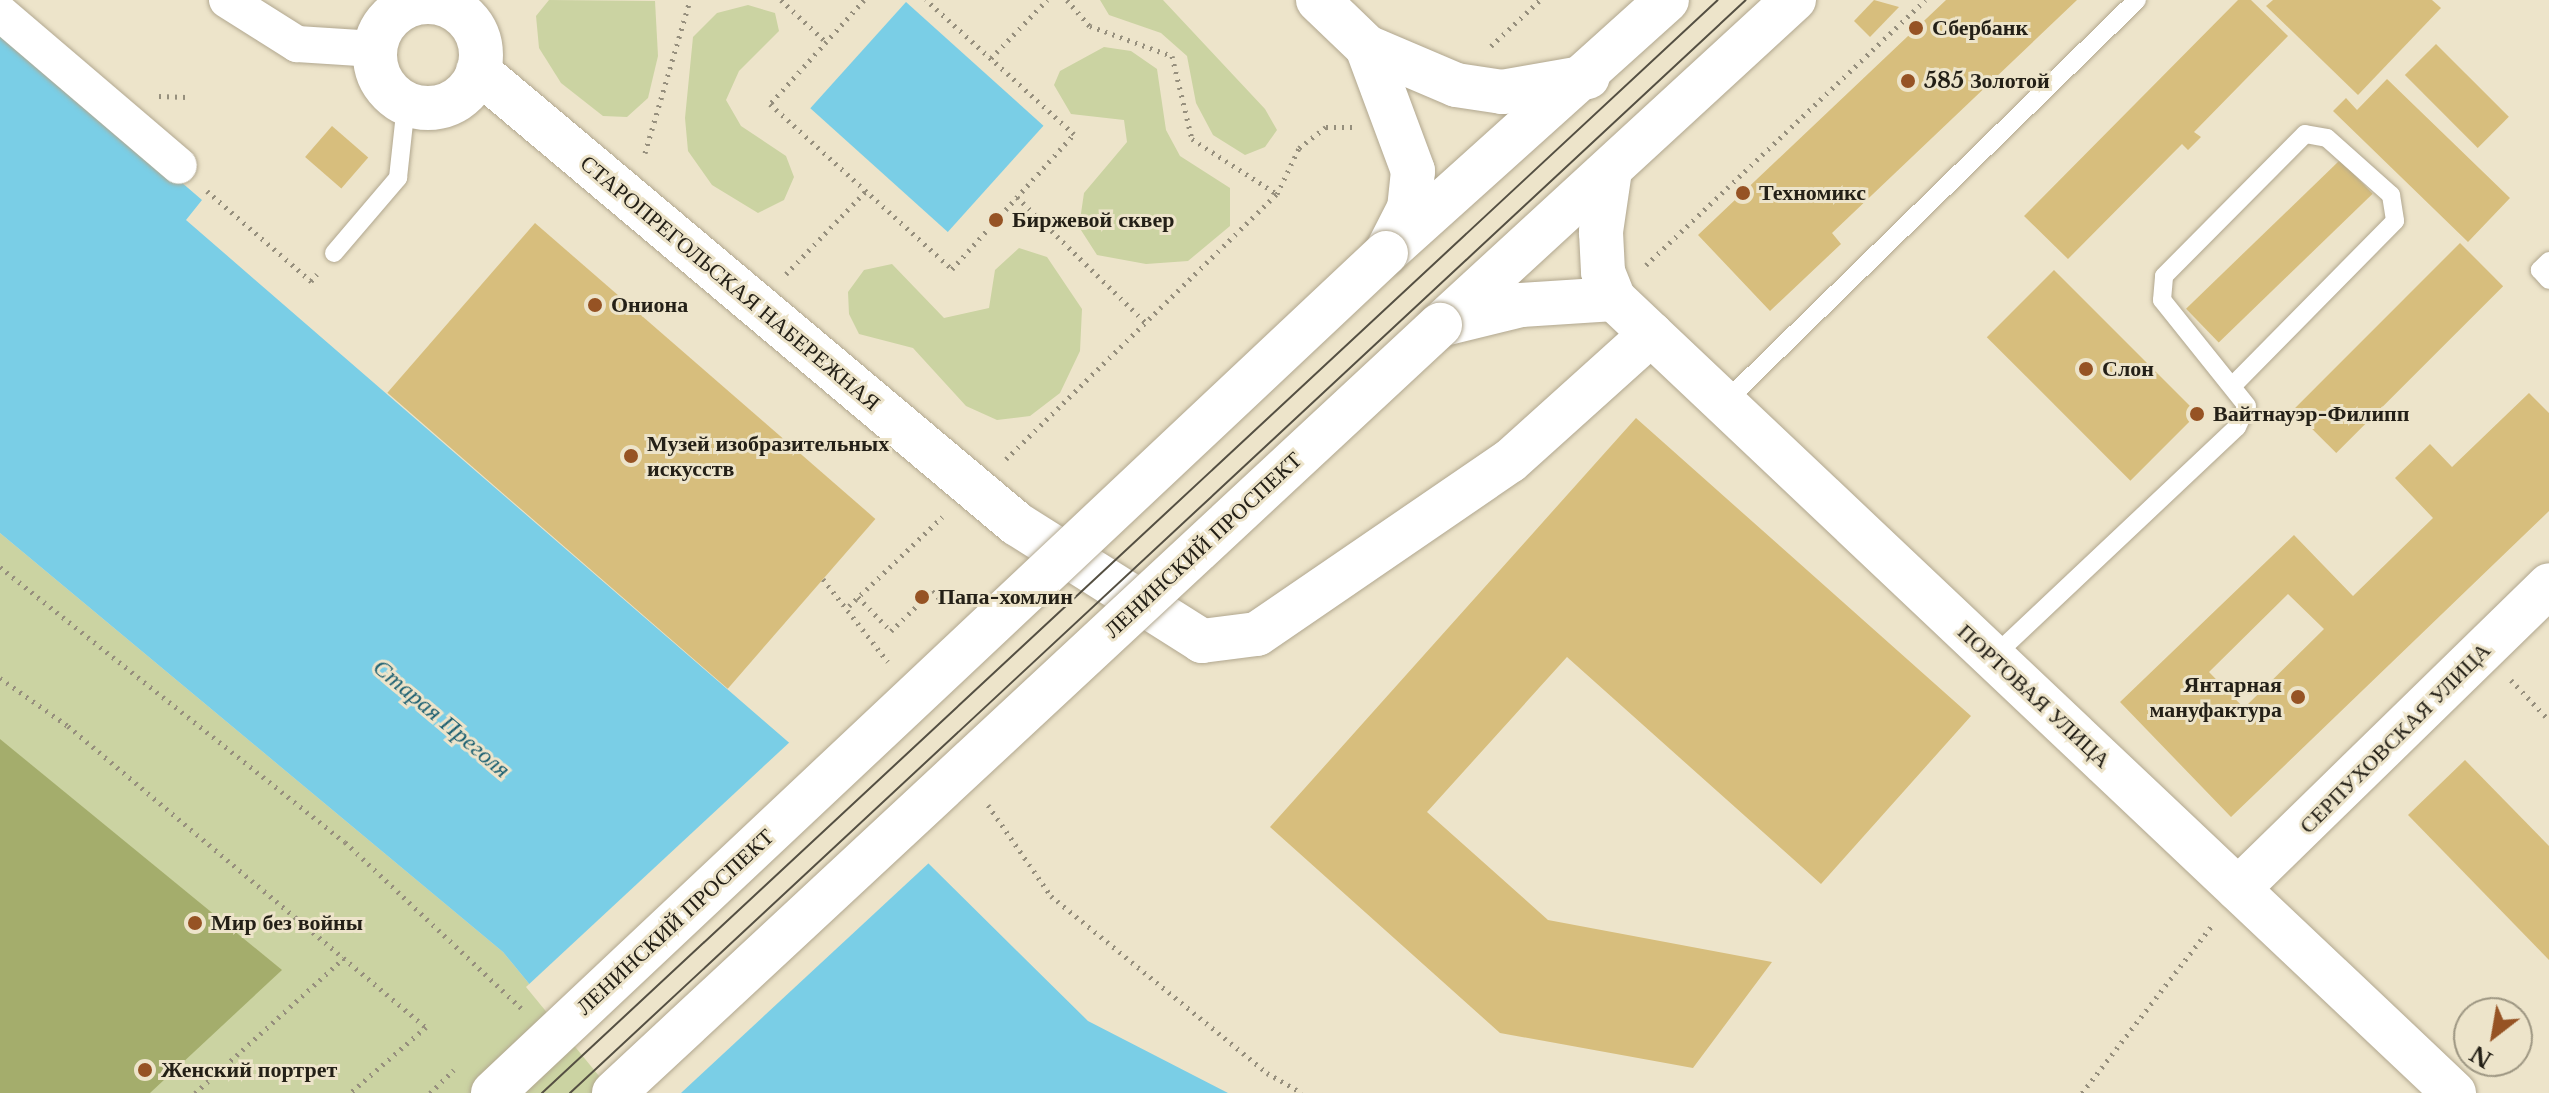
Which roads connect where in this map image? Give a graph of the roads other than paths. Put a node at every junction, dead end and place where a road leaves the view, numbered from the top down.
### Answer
1 (227, 0) edge
2 (1318, 0) edge
3 (1667, 0) edge
4 (1794, 0) edge
5 (2137, 0) edge
6 (455, 4) edge
7 (0, 13) edge
8 (1367, 47) junction
9 (375, 49) junction
10 (478, 71) junction
11 (1588, 77) junction
12 (406, 104) junction
13 (179, 166) dead end
14 (1610, 170) junction
15 (334, 253) road end
16 (1386, 253) junction
17 (2549, 261) edge
18 (2549, 280) edge
19 (1614, 299) junction
20 (1440, 325) junction
21 (1651, 334) junction
22 (2235, 383) junction
23 (1724, 403) junction
24 (2549, 585) edge
25 (1993, 657) junction
26 (2238, 889) junction
27 (493, 1093) edge
28 (614, 1093) edge
29 (2454, 1093) edge

1 - 9 street
2 - 8 main road
3 - 11 main road, ЛЕНИНСКИЙ ПРОСПЕКТ
4 - 14 main road, ЛЕНИНСКИЙ ПРОСПЕКТ
5 - 23 lane
6 - 9 main road
6 - 10 main road
7 - 13 street
8 - 11 main road
8 - 16 main road
9 - 12 main road
10 - 12 main road
10 - 21 main road, СТАРОПРЕГОЛЬСКАЯ НАБЕРЕЖНАЯ
11 - 16 main road, ЛЕНИНСКИЙ ПРОСПЕКТ
12 - 15 lane
14 - 19 main road
14 - 20 main road, ЛЕНИНСКИЙ ПРОСПЕКТ
16 - 27 main road, ЛЕНИНСКИЙ ПРОСПЕКТ, bridge
17 - 18 lane
19 - 20 main road
19 - 21 main road, ПОРТОВАЯ УЛИЦА
20 - 28 main road, ЛЕНИНСКИЙ ПРОСПЕКТ, bridge
21 - 23 main road, ПОРТОВАЯ УЛИЦА
22 - 22 lane
22 - 25 lane
23 - 25 main road, ПОРТОВАЯ УЛИЦА
24 - 26 main road, СЕРПУХОВСКАЯ УЛИЦА
25 - 26 main road, ПОРТОВАЯ УЛИЦА
26 - 29 main road, ПОРТОВАЯ УЛИЦА

